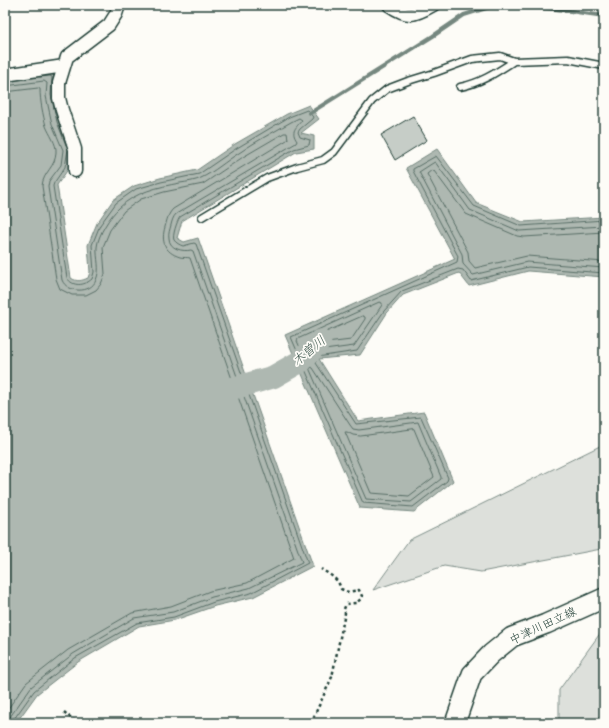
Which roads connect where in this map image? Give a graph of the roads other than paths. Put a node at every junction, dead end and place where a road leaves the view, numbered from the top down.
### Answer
1 (119, 5) edge
2 (389, 5) edge
3 (433, 5) edge
4 (514, 61) junction
5 (64, 66) junction
6 (604, 66) edge
7 (5, 75) edge
8 (460, 87) dead end
9 (75, 171) dead end
10 (202, 217) dead end
11 (604, 598) edge
12 (455, 723) edge

1 - 5 street
2 - 3 street
4 - 6 lane
4 - 8 lane
4 - 10 lane
5 - 7 street
5 - 9 street
11 - 12 main road, 中津川田立線

